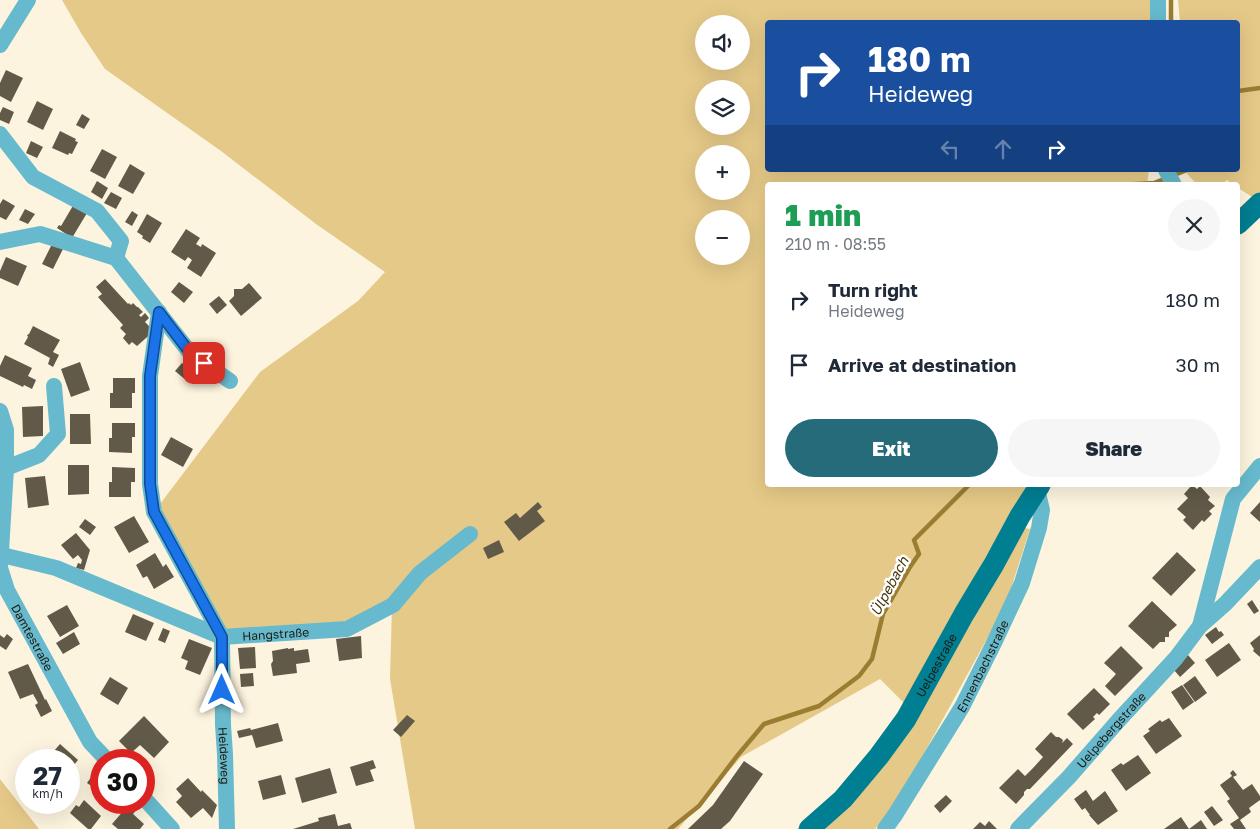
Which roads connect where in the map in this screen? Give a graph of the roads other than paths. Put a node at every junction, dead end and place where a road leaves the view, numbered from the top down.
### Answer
1 (28, 0) edge
2 (1158, 0) edge
3 (1158, 20) edge
4 (0, 45) edge
5 (0, 134) edge
6 (1260, 203) edge
7 (1240, 222) edge
8 (0, 242) edge
9 (116, 258) junction
10 (159, 312) junction
11 (230, 381) dead end
12 (54, 386) dead end
13 (0, 412) edge
14 (1260, 466) edge
15 (6, 468) junction
16 (1038, 487) edge
17 (470, 534) dead end
18 (1, 554) edge
19 (1260, 567) edge
20 (1200, 626) junction
21 (222, 637) junction
22 (97, 749) edge
23 (155, 810) edge
24 (172, 829) edge
25 (227, 829) edge
26 (809, 829) edge
27 (885, 829) edge
28 (1018, 829) edge

1 - 4 street
2 - 3 street
5 - 9 street
6 - 7 main road
8 - 9 street
9 - 10 street
10 - 11 street
10 - 21 street, Heideweg
12 - 15 street
13 - 15 street, Damtestraße
14 - 20 street, Uelpebergstraße
15 - 18 street, Damtestraße
16 - 26 main road, Uelpestraße
16 - 27 street, Ennenbachstraße
17 - 21 street, Hangstraße
18 - 21 street, Hangstraße
18 - 22 street, Damtestraße
19 - 20 street, Uelpebergstraße
20 - 28 street, Uelpebergstraße
21 - 25 street, Heideweg
23 - 24 street

